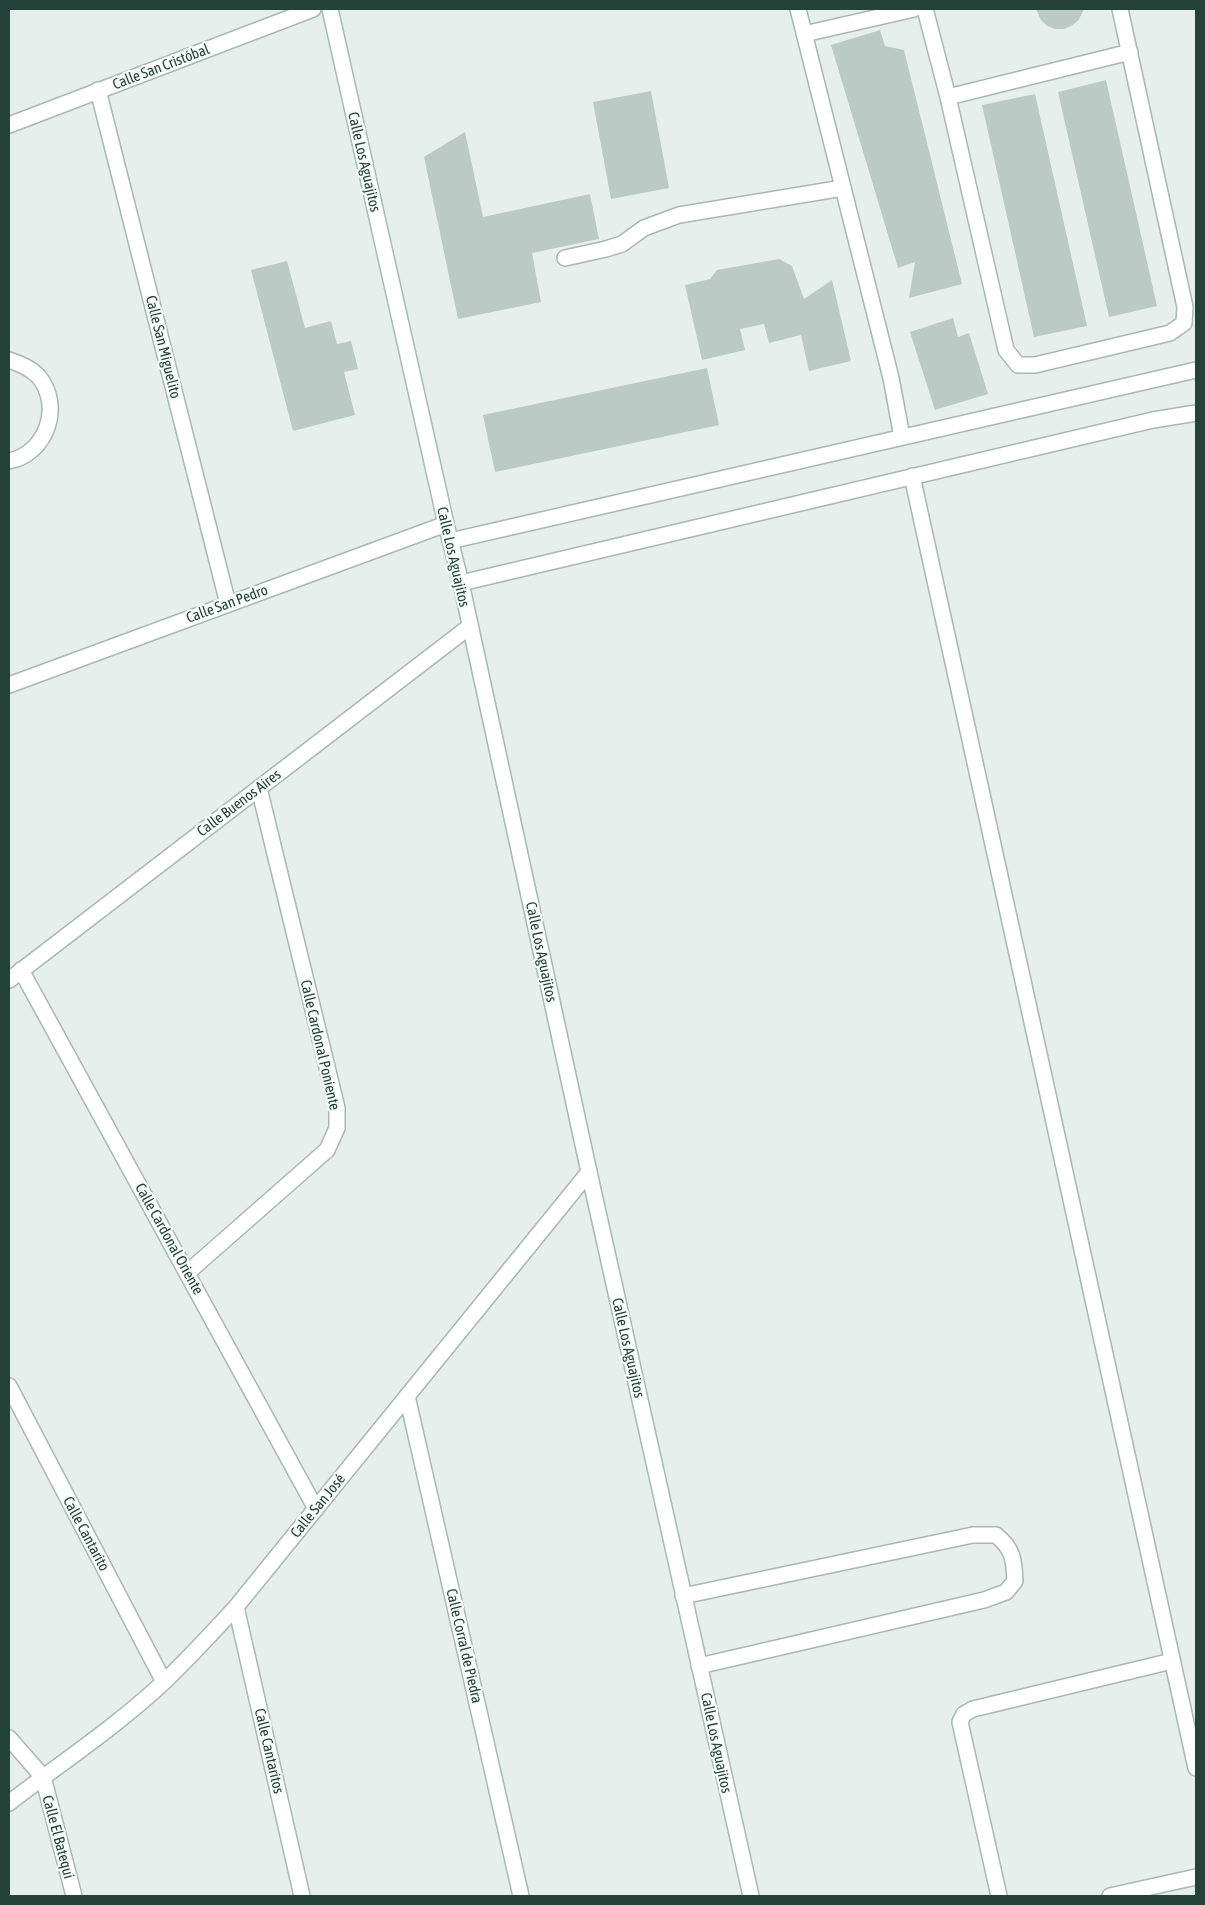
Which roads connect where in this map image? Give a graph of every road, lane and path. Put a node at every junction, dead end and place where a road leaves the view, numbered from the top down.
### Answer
1 (313, 9) edge
2 (330, 9) edge
3 (798, 9) edge
4 (914, 9) edge
5 (925, 9) edge
6 (1120, 9) edge
7 (804, 34) junction
8 (1130, 52) junction
9 (98, 90) junction
10 (948, 97) junction
11 (9, 126) edge
12 (843, 188) junction
13 (565, 258) dead end
14 (9, 360) edge
15 (1196, 370) edge
16 (1196, 413) edge
17 (902, 437) junction
18 (9, 461) edge
19 (912, 476) junction
20 (446, 524) junction
21 (450, 542) junction
22 (461, 583) junction
23 (228, 604) junction
24 (469, 627) junction
25 (9, 685) edge
26 (259, 788) junction
27 (21, 970) junction
28 (9, 980) edge
29 (589, 1172) junction
30 (187, 1272) junction
31 (9, 1386) edge
32 (407, 1396) junction
33 (316, 1509) junction
34 (683, 1596) junction
35 (236, 1606) junction
36 (1172, 1661) junction
37 (699, 1666) junction
38 (164, 1682) junction
39 (9, 1738) edge
40 (1196, 1768) edge
41 (43, 1777) junction
42 (9, 1803) edge
43 (1196, 1877) edge
44 (74, 1896) edge
45 (302, 1896) edge
46 (521, 1896) edge
47 (751, 1896) edge
48 (999, 1896) edge
49 (1110, 1896) edge

1 - 9 street, Calle San Cristóbal
2 - 20 street, Calle Los Aguajitos
3 - 7 street
4 - 7 street
5 - 10 street
6 - 8 street
7 - 12 street
8 - 10 street
8 - 10 street
9 - 11 street, Calle San Cristóbal
9 - 23 street, Calle San Miguelito
12 - 13 street
12 - 17 street
14 - 18 street
15 - 17 street
16 - 19 street
17 - 21 street
19 - 22 street
19 - 36 street
20 - 21 street, Calle Los Aguajitos
20 - 23 street, Calle San Pedro
21 - 22 street, Calle Los Aguajitos
22 - 24 street, Calle Los Aguajitos
23 - 25 street, Calle San Pedro
24 - 26 street, Calle Buenos Aires
24 - 29 street, Calle Los Aguajitos
26 - 27 street, Calle Buenos Aires
26 - 30 street, Calle Cardonal Poniente
27 - 28 street, Calle Buenos Aires
27 - 30 street, Calle Cardonal Oriente
29 - 32 street, Calle San José
29 - 34 street, Calle Los Aguajitos
30 - 33 street, Calle Cardonal Oriente
31 - 38 street, Calle Cantarito
32 - 33 street, Calle San José
32 - 46 street, Calle Corral de Piedra
33 - 35 street, Calle San José
34 - 37 street, Calle Los Aguajitos
34 - 37 street
35 - 38 street, Calle San José
35 - 45 street, Calle Cantaritos
36 - 40 street
36 - 48 street
37 - 47 street, Calle Los Aguajitos
38 - 41 street, Calle San José
39 - 41 street
41 - 42 street, Calle San José
41 - 44 street, Calle El Batequi
43 - 49 street

